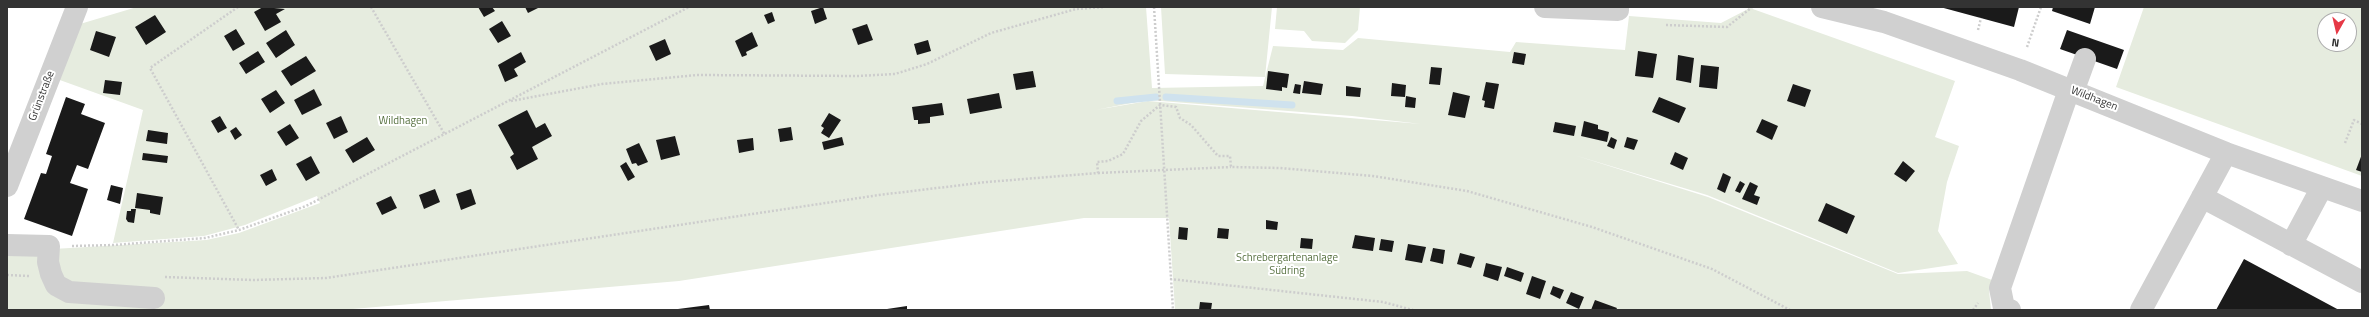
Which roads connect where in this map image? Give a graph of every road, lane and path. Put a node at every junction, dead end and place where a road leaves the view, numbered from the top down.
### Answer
1 (77, 7) edge
2 (238, 7) edge
3 (371, 7) edge
4 (689, 7) edge
5 (1105, 7) edge
6 (1154, 7) edge
7 (1545, 7) edge
8 (1618, 7) edge
9 (1752, 7) edge
10 (1822, 7) edge
11 (2041, 7) edge
12 (1666, 25) dead end
13 (2024, 54) dead end
14 (2085, 59) dead end
15 (2071, 91) junction
16 (507, 102) junction
17 (1160, 105) junction
18 (2362, 124) edge
19 (445, 135) junction
20 (2345, 143) dead end
21 (2226, 153) junction
22 (1231, 167) junction
23 (1098, 173) junction
24 (7, 186) edge
25 (2322, 187) junction
26 (2202, 196) junction
27 (2362, 202) edge
28 (239, 230) junction
29 (2291, 245) junction
30 (7, 246) edge
31 (49, 246) junction
32 (177, 277) dead end
33 (1170, 278) junction
34 (2362, 282) edge
35 (154, 298) dead end
36 (1173, 310) edge
37 (1413, 310) edge
38 (1790, 310) edge
39 (2010, 310) edge
40 (2141, 310) edge

1 - 24 street, Grünstraße
2 - 28 path
3 - 19 path
4 - 16 path
5 - 16 path
6 - 17 path
7 - 8 street
9 - 12 path
10 - 15 street, Wildhagen
11 - 13 path
14 - 15 street
15 - 21 street, Wildhagen
15 - 39 street
16 - 19 path
17 - 22 path
17 - 23 path
17 - 33 path
18 - 20 path
19 - 28 path
21 - 25 street, Wildhagen
21 - 26 street
22 - 23 path, bridge
22 - 38 path
23 - 32 path
25 - 27 street, Wildhagen
25 - 29 street
26 - 29 street
26 - 40 street
28 - 31 path
29 - 34 street
30 - 31 street
31 - 35 street
33 - 36 path
33 - 37 path

